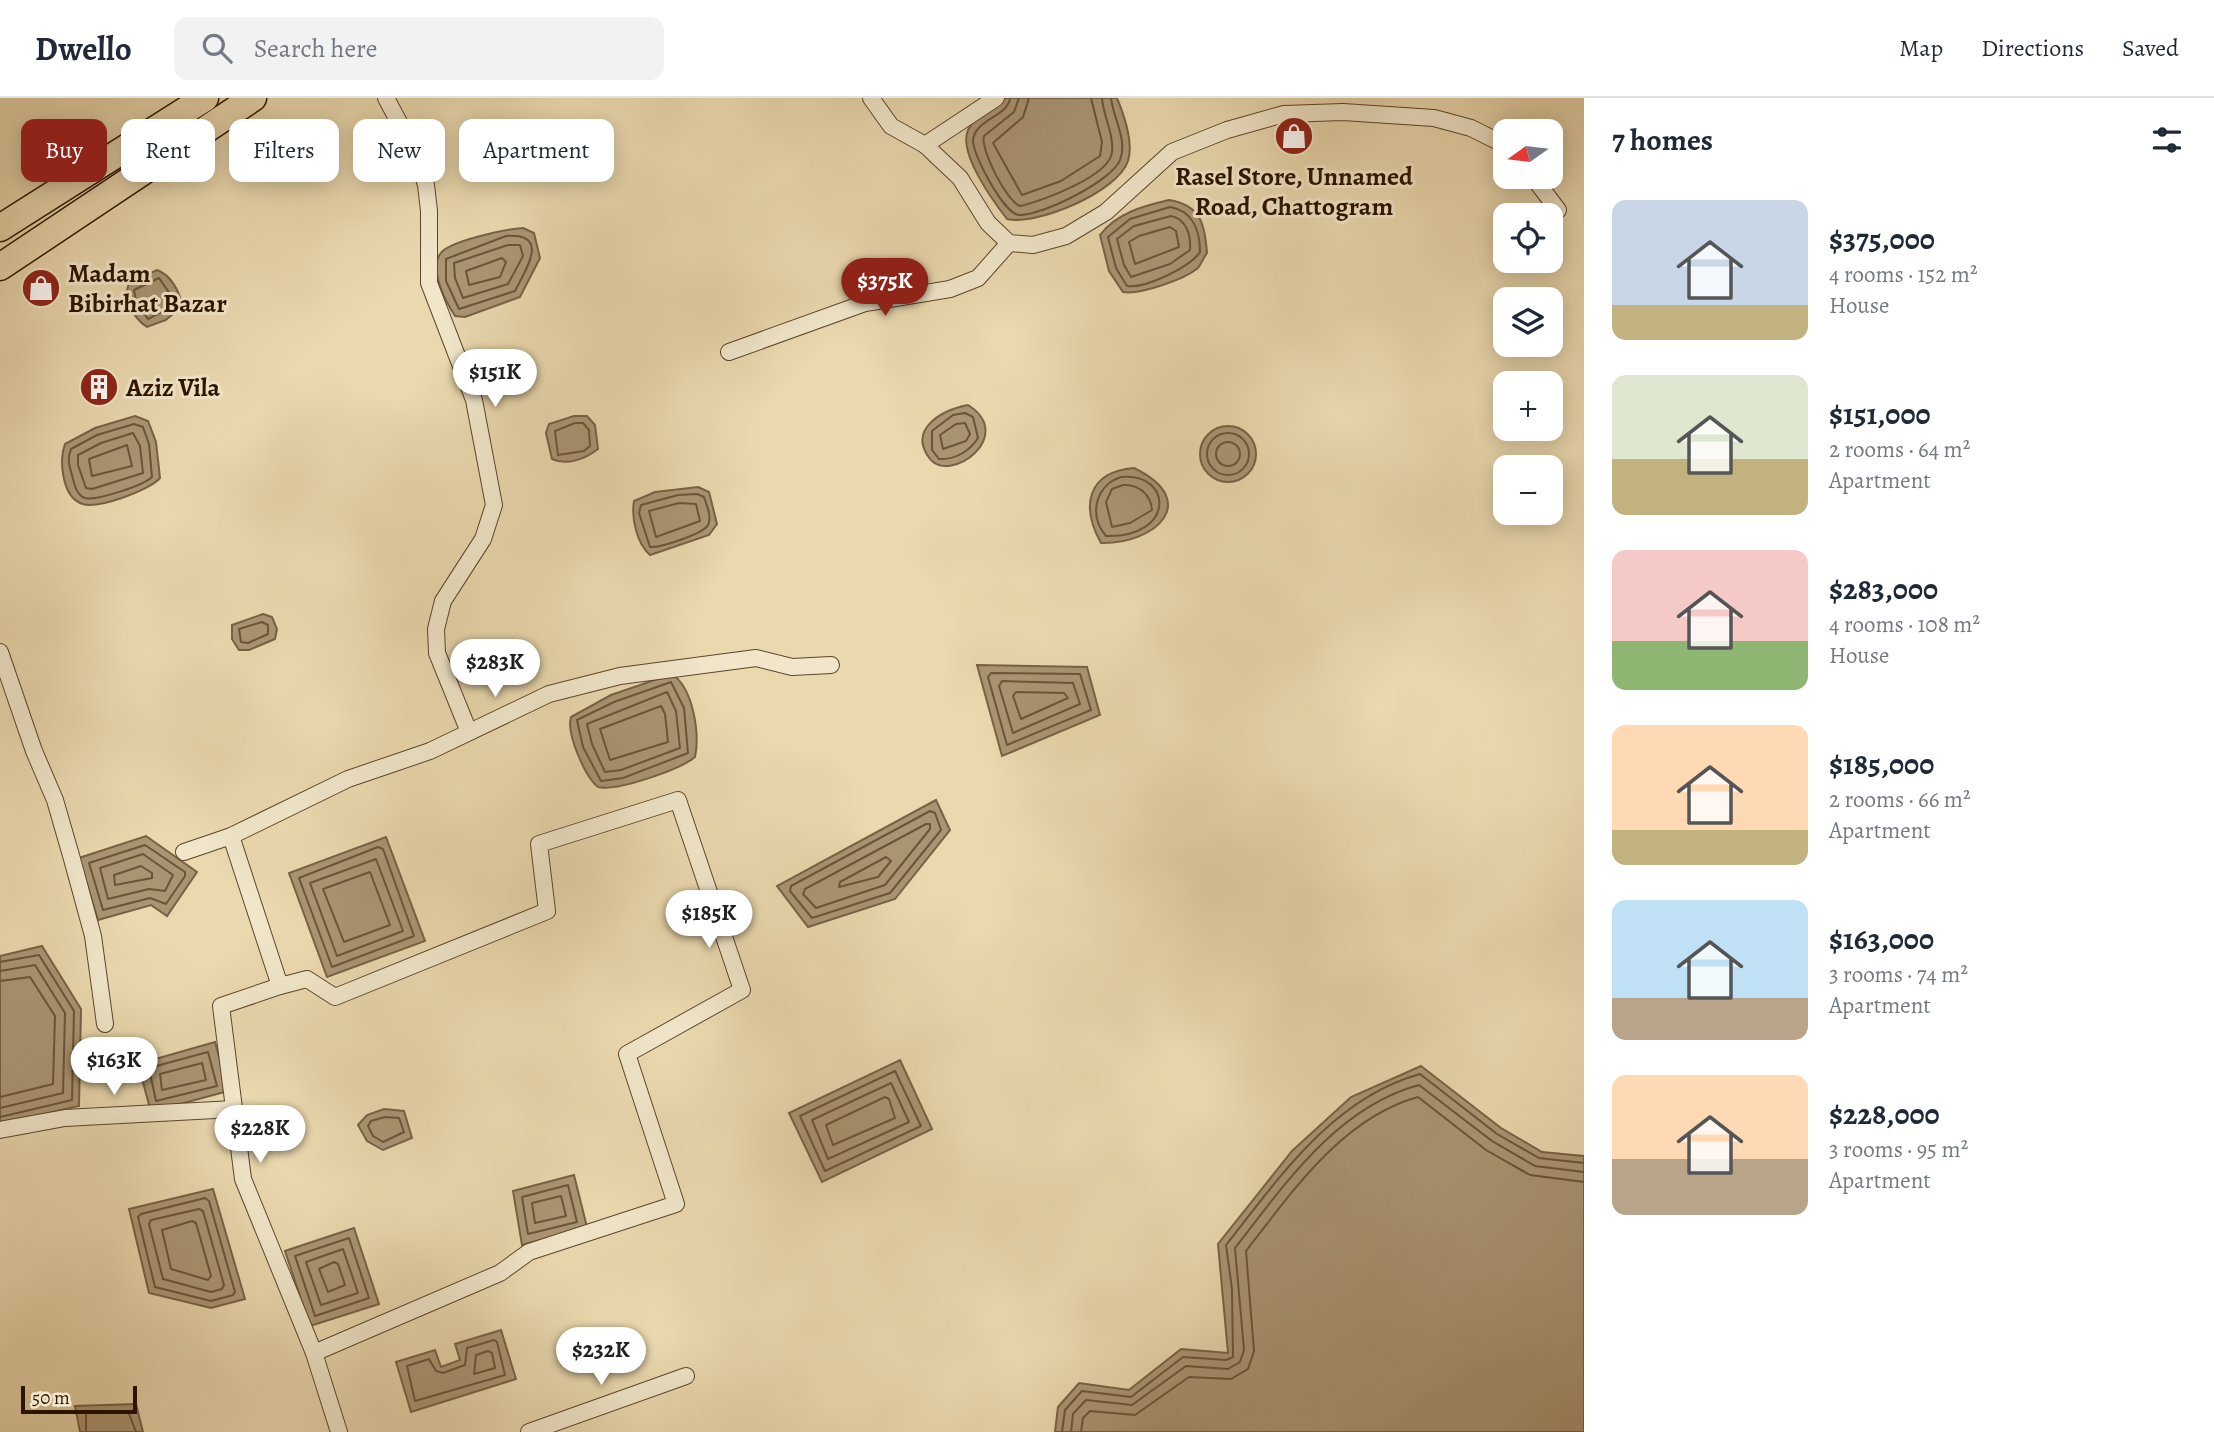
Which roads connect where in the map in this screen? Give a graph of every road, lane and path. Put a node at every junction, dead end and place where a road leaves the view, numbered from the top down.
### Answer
1 (205, 98) edge
2 (253, 98) edge
3 (386, 98) edge
4 (871, 98) edge
5 (996, 98) edge
6 (1493, 139) edge
7 (925, 145) junction
8 (1542, 189) edge
9 (1553, 203) edge
10 (0, 228) edge
11 (1009, 243) junction
12 (0, 267) edge
13 (729, 352) dead end
14 (0, 652) edge
15 (831, 665) dead end
16 (468, 732) junction
17 (231, 836) junction
18 (184, 852) dead end
19 (280, 986) junction
20 (105, 1024) dead end
21 (234, 1110) junction
22 (0, 1130) edge
23 (314, 1353) junction
24 (685, 1376) dead end
25 (339, 1432) edge
26 (529, 1432) edge

1 - 10 highway
2 - 12 highway
3 - 16 street
4 - 7 street
5 - 7 street
6 - 11 street
7 - 11 street
8 - 9 street
11 - 13 street
14 - 20 street
15 - 16 street
16 - 17 street
17 - 18 street
17 - 19 street
19 - 21 street
19 - 23 street
21 - 22 street
21 - 23 street
23 - 25 street
24 - 26 street

